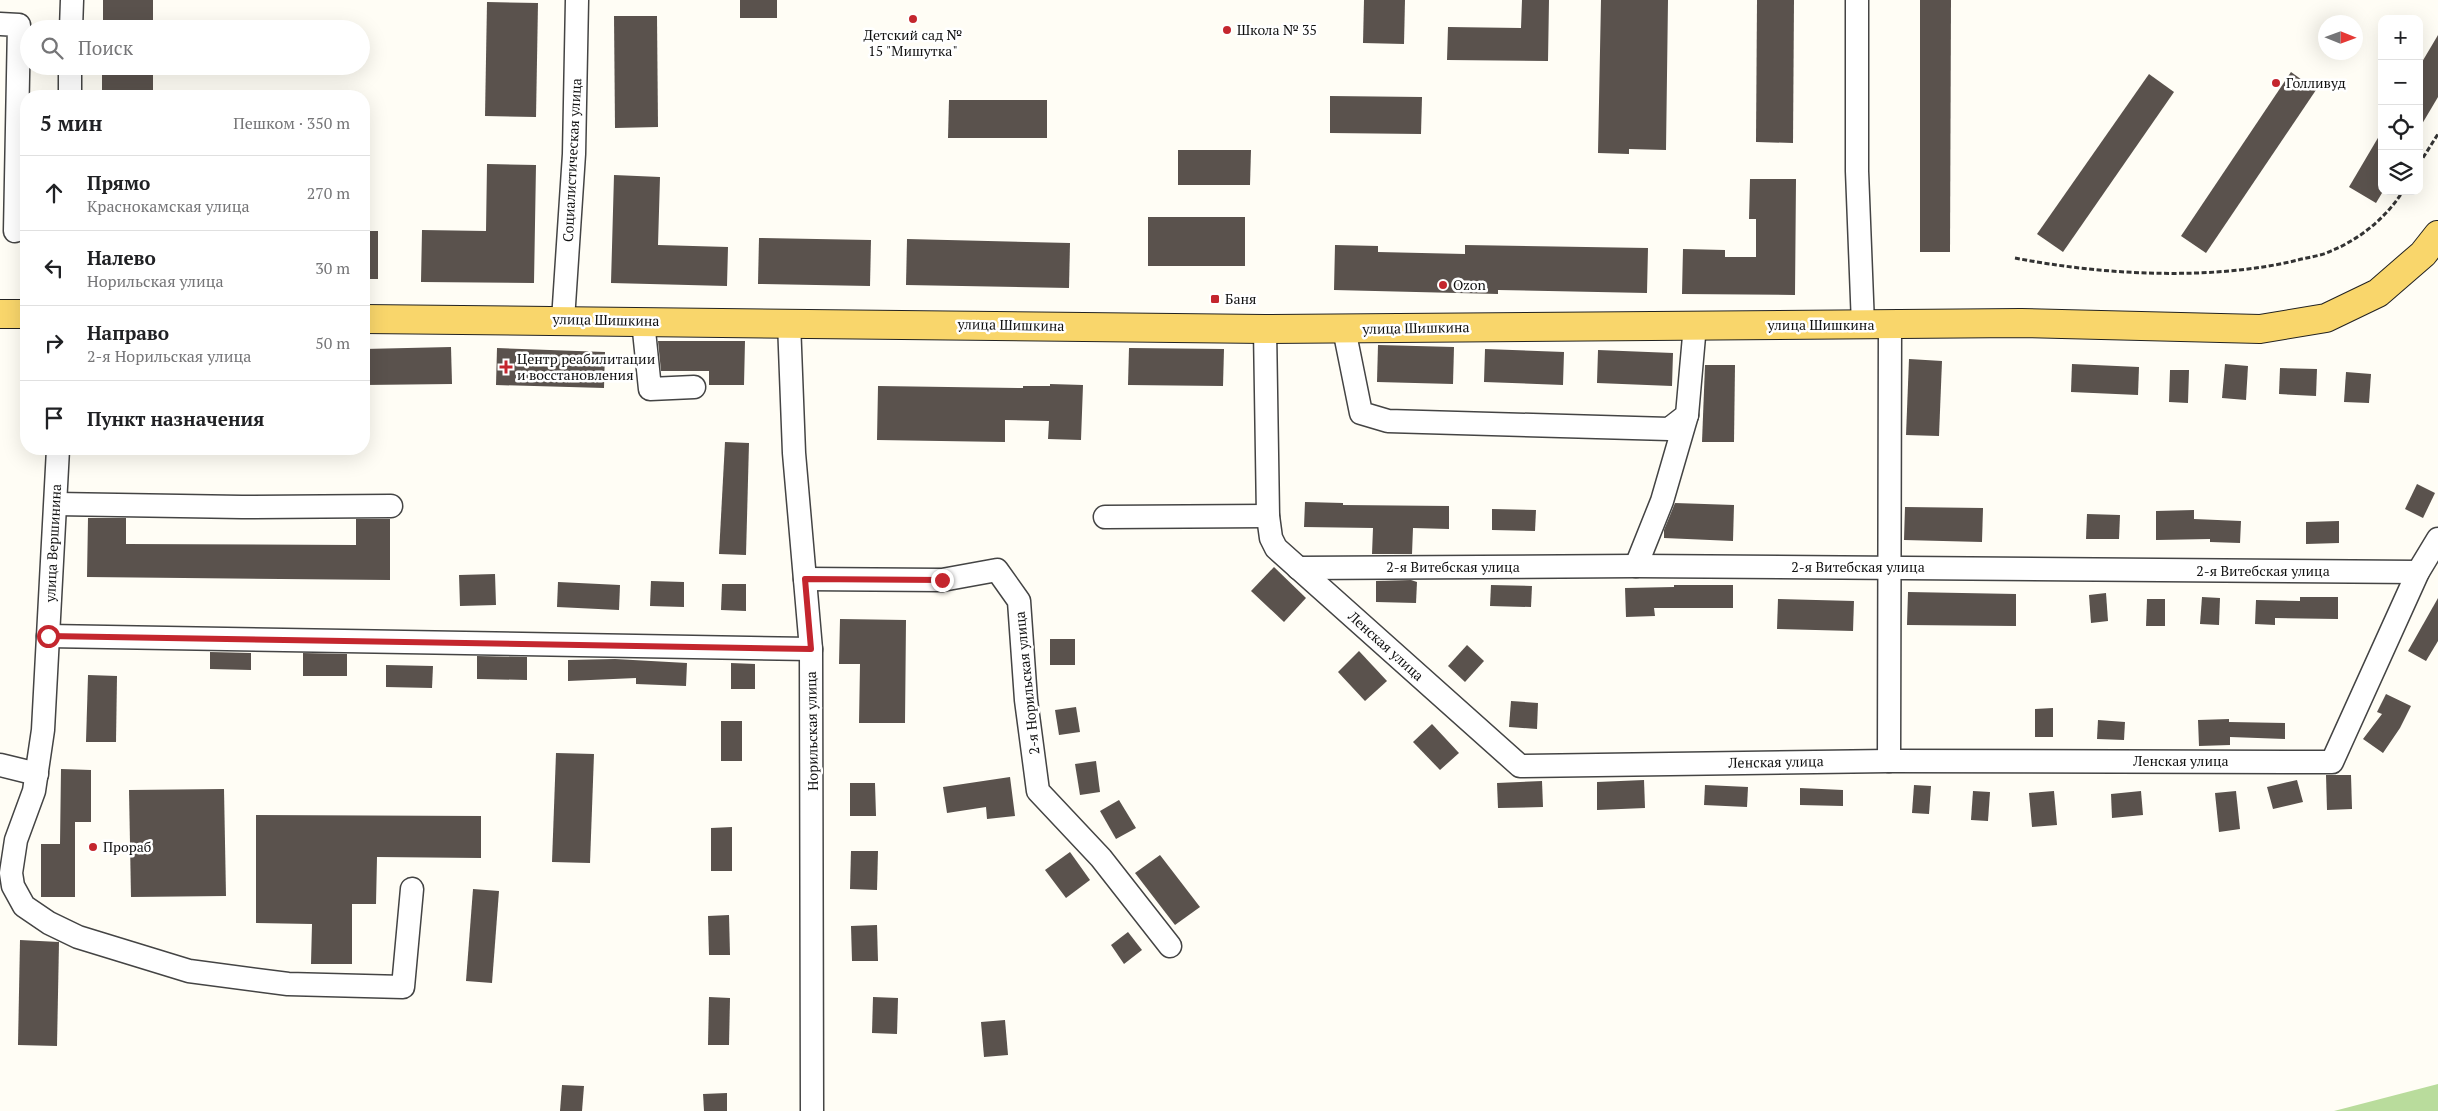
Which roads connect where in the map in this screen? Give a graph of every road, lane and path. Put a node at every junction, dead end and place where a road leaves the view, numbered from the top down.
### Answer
1 (72, 0) edge
2 (577, 0) edge
3 (1857, 0) edge
4 (71, 20) edge
5 (0, 24) edge
6 (70, 75) edge
7 (70, 90) edge
8 (2438, 134) edge
9 (2423, 158) edge
10 (2400, 195) edge
11 (14, 232) edge
12 (2438, 235) edge
13 (2015, 258) dead end
14 (0, 314) edge
15 (20, 314) edge
16 (370, 319) edge
17 (563, 320) junction
18 (644, 321) junction
19 (789, 322) junction
20 (1890, 324) junction
21 (1694, 325) junction
22 (1862, 325) junction
23 (1266, 329) junction
24 (1344, 329) junction
25 (694, 387) dead end
26 (1687, 415) junction
27 (58, 455) edge
28 (56, 504) junction
29 (391, 506) dead end
30 (1268, 516) junction
31 (1104, 517) dead end
32 (2438, 539) edge
33 (1636, 566) junction
34 (1889, 567) junction
35 (1298, 568) junction
36 (2418, 572) junction
37 (805, 579) junction
38 (48, 636) junction
39 (811, 649) junction
40 (1889, 761) junction
41 (0, 765) edge
42 (37, 774) junction
43 (6, 876) edge
44 (412, 889) dead end
45 (1170, 946) dead end
46 (812, 1111) edge

1 - 4 street
2 - 17 street, Социалистическая улица
3 - 22 street
5 - 11 street
6 - 7 street
8 - 9 path
10 - 13 path
12 - 20 main road, улица Шишкина
14 - 15 main road
16 - 17 main road, улица Шишкина
17 - 18 main road, улица Шишкина
18 - 19 main road, улица Шишкина
18 - 25 street
19 - 23 main road, улица Шишкина
19 - 37 street, Норильская улица
20 - 22 main road, улица Шишкина
20 - 34 street
21 - 22 main road, улица Шишкина
21 - 24 main road, улица Шишкина
21 - 26 street
23 - 24 main road, улица Шишкина
23 - 30 street, Ленская улица
24 - 26 street
26 - 33 street
27 - 28 street, улица Вершинина
28 - 29 street
28 - 38 street, улица Вершинина
30 - 31 street
30 - 35 street, Ленская улица
32 - 36 street, Ленская улица
33 - 34 street, 2-я Витебская улица
33 - 35 street, 2-я Витебская улица
34 - 36 street, 2-я Витебская улица
34 - 40 street
35 - 40 street, Ленская улица
36 - 40 street, Ленская улица
37 - 39 street, Норильская улица
37 - 45 street, 2-я Норильская улица
38 - 39 street
38 - 42 street, улица Вершинина
39 - 46 street, Норильская улица
41 - 42 street
42 - 43 street, улица Вершинина
43 - 44 street

